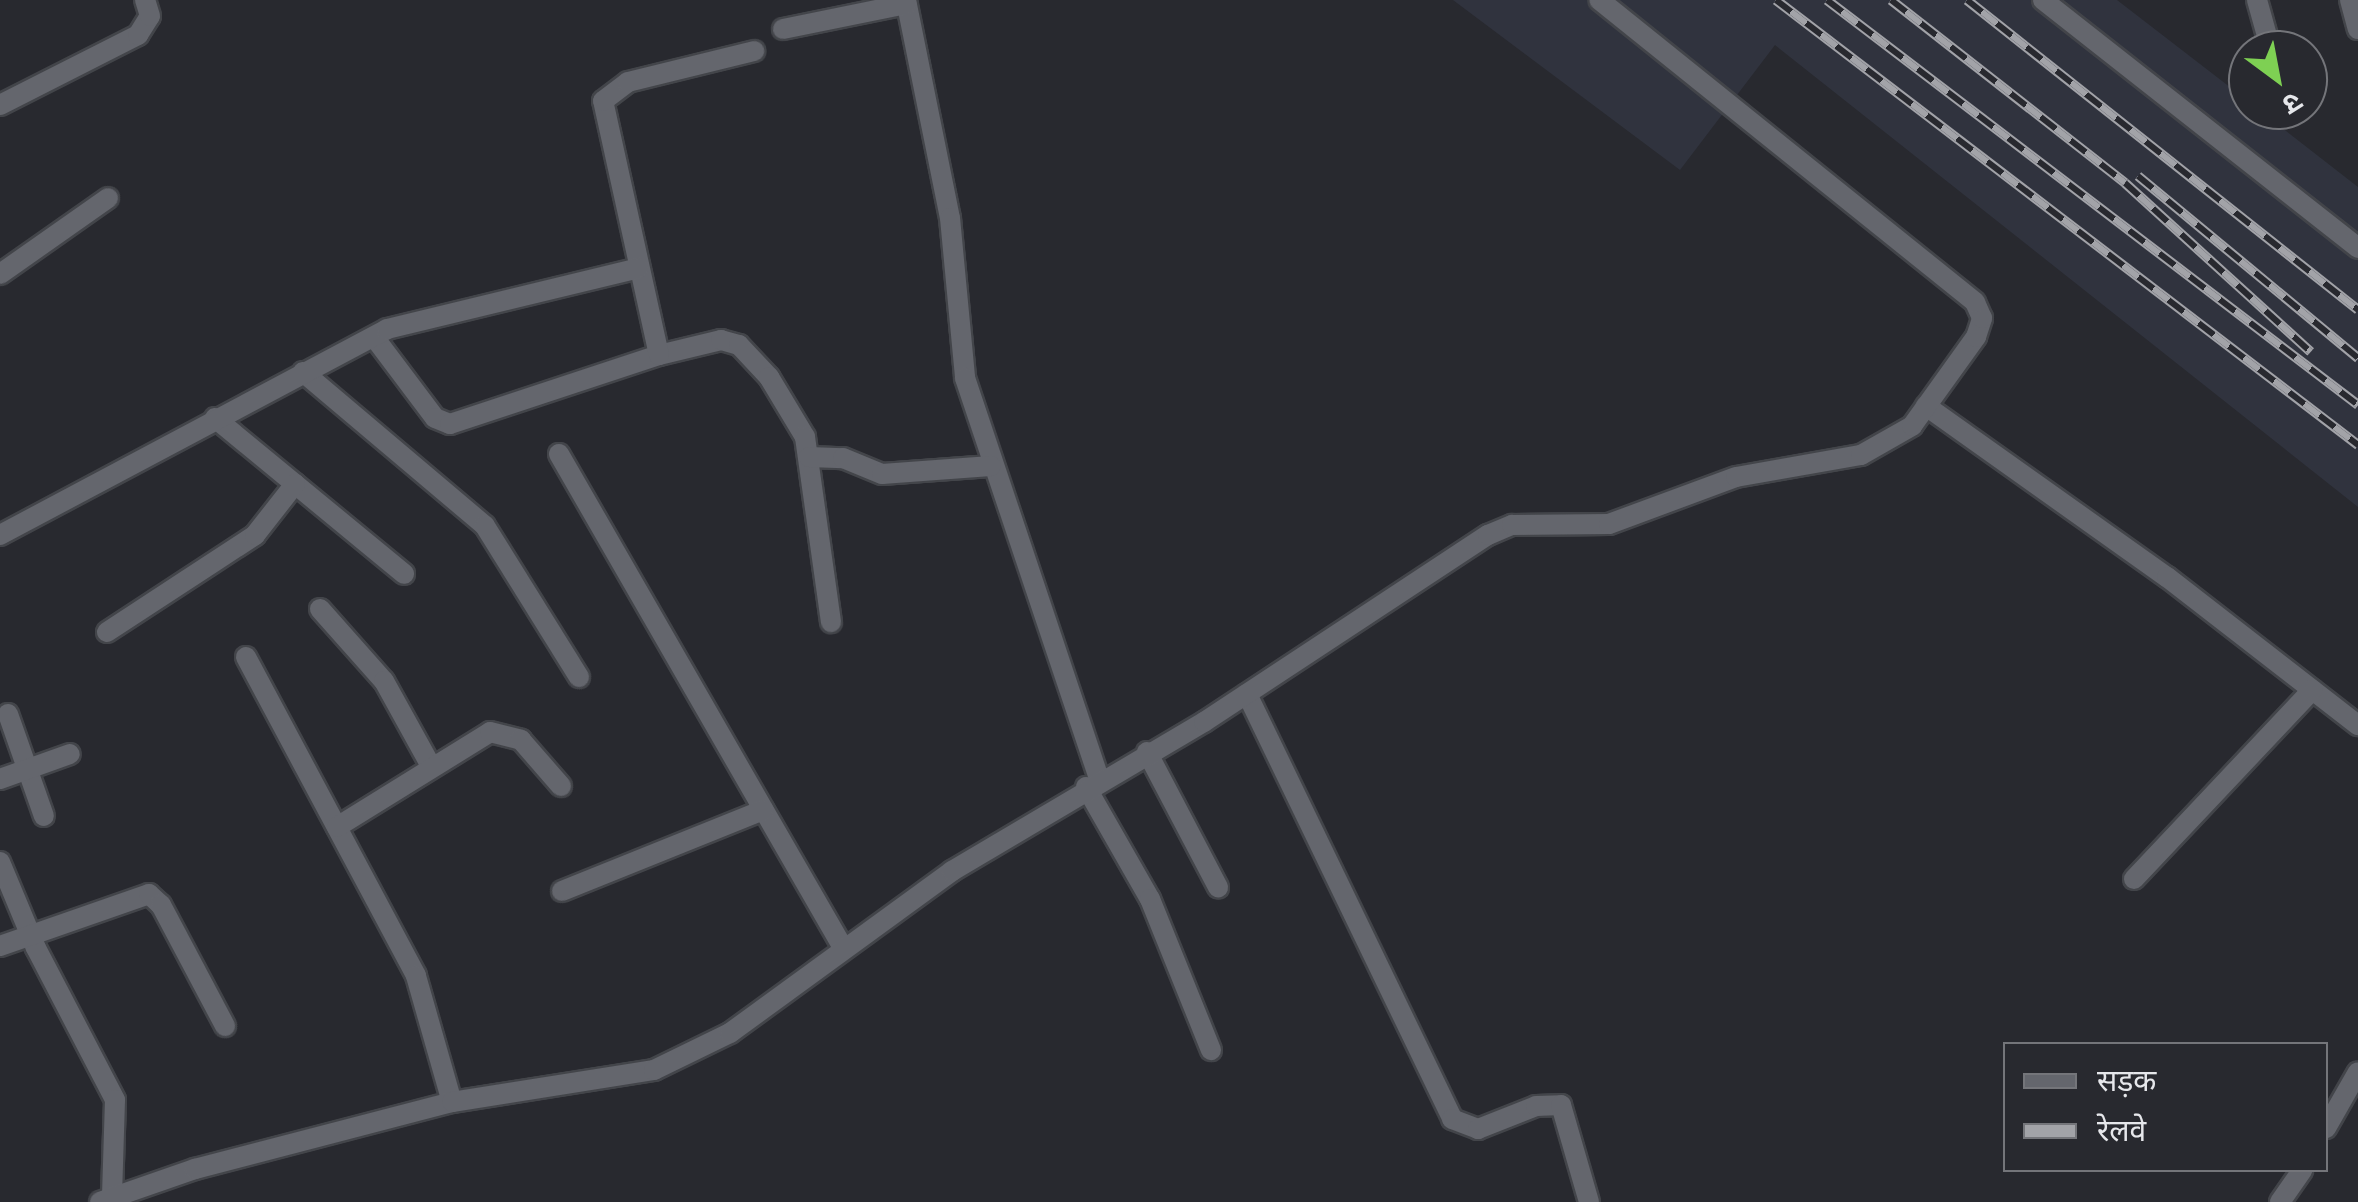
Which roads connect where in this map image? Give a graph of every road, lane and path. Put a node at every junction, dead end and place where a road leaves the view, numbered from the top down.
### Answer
1 (145, 0) edge
2 (1600, 0) edge
3 (2043, 0) edge
4 (2256, 0) edge
5 (2350, 0) edge
6 (906, 2) edge
7 (783, 29) dead end
8 (2358, 29) edge
9 (2265, 30) edge
10 (754, 51) dead end
11 (0, 105) edge
12 (108, 198) dead end
13 (2358, 248) edge
14 (639, 268) junction
15 (0, 274) edge
16 (374, 336) junction
17 (659, 354) junction
18 (302, 372) junction
19 (1926, 406) junction
20 (215, 418) junction
21 (560, 454) dead end
22 (809, 457) junction
23 (991, 466) junction
24 (295, 484) junction
25 (0, 536) edge
26 (404, 574) dead end
27 (320, 608) dead end
28 (831, 622) dead end
29 (107, 632) dead end
30 (246, 656) dead end
31 (578, 677) dead end
32 (2312, 690) junction
33 (1247, 694) junction
34 (8, 714) dead end
35 (2358, 726) edge
36 (1147, 752) junction
37 (70, 754) dead end
38 (431, 766) junction
39 (27, 769) junction
40 (0, 780) edge
41 (1092, 783) junction
42 (561, 786) dead end
43 (763, 810) junction
44 (44, 816) dead end
45 (337, 827) junction
46 (0, 862) edge
47 (2134, 879) dead end
48 (1218, 887) dead end
49 (562, 891) dead end
50 (30, 935) junction
51 (0, 946) edge
52 (842, 946) junction
53 (224, 1026) dead end
54 (1212, 1050) dead end
55 (2357, 1074) edge
56 (452, 1102) junction
57 (2328, 1125) edge
58 (2301, 1172) edge
59 (106, 1199) edge
60 (1589, 1202) edge
61 (2280, 1202) edge

1 - 11 street
2 - 19 street
3 - 13 street
4 - 9 street
5 - 8 street
6 - 7 street
6 - 23 street
10 - 14 street
12 - 15 street
14 - 16 street
14 - 17 street
16 - 17 street
16 - 18 street
17 - 22 street
18 - 20 street
18 - 31 street
19 - 32 street
19 - 33 street
20 - 24 street
20 - 25 street
21 - 43 street
22 - 23 street
22 - 28 street
23 - 41 street
24 - 26 street
24 - 29 street
27 - 38 street
30 - 45 street
32 - 35 street
32 - 47 street
33 - 36 street
33 - 60 street
34 - 39 street
36 - 41 street
36 - 48 street
37 - 39 street
38 - 42 street
38 - 45 street
39 - 40 street
39 - 44 street
41 - 52 street
41 - 54 street
43 - 49 street
43 - 52 street
45 - 56 street
46 - 50 street
50 - 51 street
50 - 53 street
50 - 59 street
52 - 56 street
55 - 57 street
56 - 59 street
58 - 61 street

